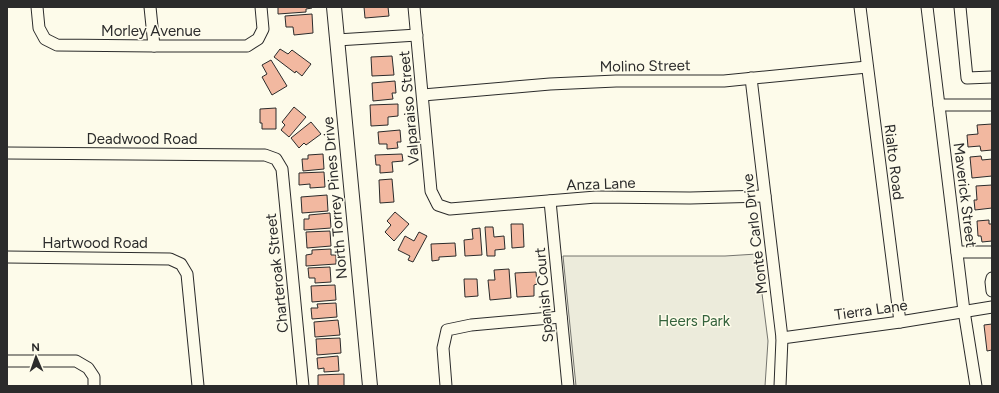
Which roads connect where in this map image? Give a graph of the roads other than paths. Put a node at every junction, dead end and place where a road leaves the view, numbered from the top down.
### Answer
1 (37, 7) edge
2 (150, 7) edge
3 (261, 7) edge
4 (334, 7) edge
5 (414, 7) edge
6 (860, 7) edge
7 (926, 7) edge
8 (960, 7) edge
9 (417, 35) junction
10 (337, 40) junction
11 (154, 46) junction
12 (867, 67) junction
13 (992, 77) edge
14 (751, 78) junction
15 (423, 95) junction
16 (939, 105) junction
17 (992, 105) edge
18 (7, 153) edge
19 (276, 159) joint
20 (765, 196) junction
21 (550, 201) junction
22 (438, 205) joint
23 (957, 252) junction
24 (992, 252) edge
25 (7, 257) edge
26 (992, 278) edge
27 (992, 291) edge
28 (992, 307) edge
29 (964, 311) junction
30 (561, 317) junction
31 (900, 322) junction
32 (782, 338) junction
33 (7, 361) edge
34 (94, 386) edge
35 (198, 386) edge
36 (303, 386) edge
37 (370, 386) edge
38 (446, 386) edge
39 (568, 386) edge
40 (780, 386) edge
41 (976, 386) edge

1 - 11 street, Morley Avenue
2 - 11 street
3 - 11 street, Morley Avenue
4 - 10 main road, North Torrey Pines Drive
5 - 9 street, Valparaiso Street
6 - 12 street, Rialto Road
7 - 16 street, Maverick Street
8 - 13 street
9 - 10 street
9 - 15 street, Valparaiso Street
10 - 37 main road, North Torrey Pines Drive
12 - 14 street, Molino Street
12 - 31 street, Rialto Road
14 - 15 street, Molino Street
14 - 20 street, Monte Carlo Drive
15 - 22 street, Valparaiso Street
16 - 17 street
16 - 23 street, Maverick Street
18 - 19 street, Deadwood Road
19 - 36 street, Charteroak Street
20 - 21 street, Anza Lane
20 - 32 street, Monte Carlo Drive
21 - 22 street, Anza Lane
21 - 30 street, Spanish Court
23 - 24 street
23 - 29 street, Maverick Street
25 - 35 street, Hartwood Road
26 - 27 street
28 - 29 street, Tierra Lane
29 - 31 street, Tierra Lane
29 - 41 street, Maverick Street
30 - 38 street
30 - 39 street, Spanish Court
31 - 32 street, Tierra Lane
32 - 40 street, Monte Carlo Drive
33 - 34 street

